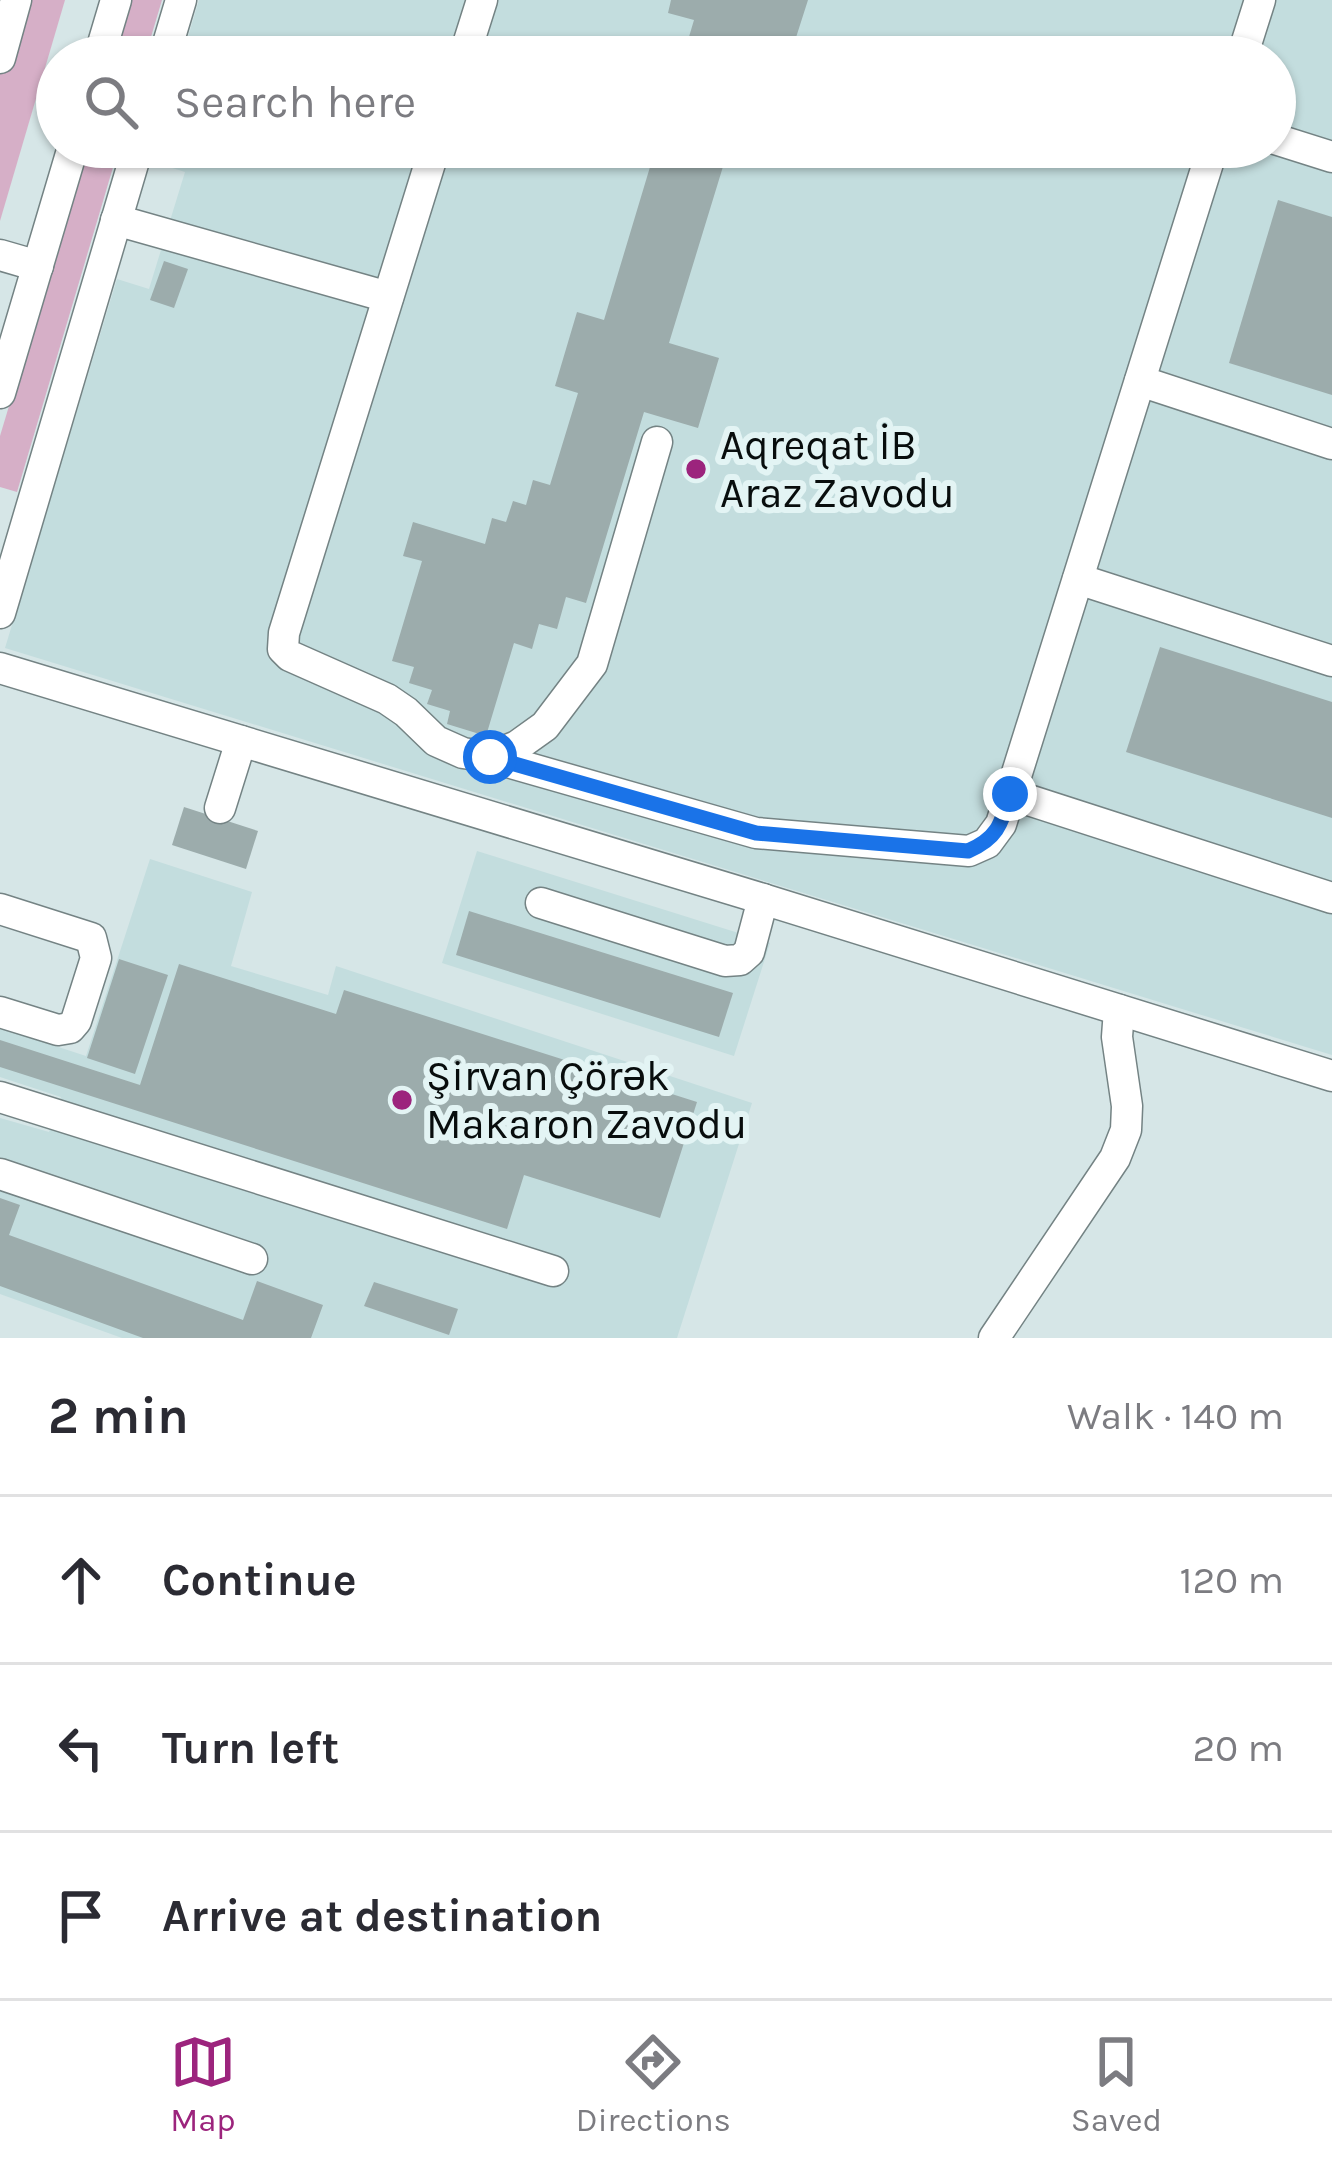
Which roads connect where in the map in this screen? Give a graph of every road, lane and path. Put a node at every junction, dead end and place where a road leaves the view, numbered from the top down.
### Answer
1 (16, 0) edge
2 (116, 0) edge
3 (181, 0) edge
4 (482, 0) edge
5 (1260, 0) edge
6 (105, 36) edge
7 (170, 36) edge
8 (471, 36) edge
9 (1249, 36) edge
10 (0, 58) edge
11 (1296, 146) edge
12 (1332, 157) edge
13 (67, 168) edge
14 (132, 168) edge
15 (428, 168) edge
16 (1206, 168) edge
17 (116, 220) junction
18 (0, 255) edge
19 (38, 266) junction
20 (388, 297) junction
21 (1140, 381) junction
22 (0, 393) edge
23 (657, 442) dead end
24 (1332, 444) edge
25 (12, 527) edge
26 (1078, 579) junction
27 (0, 613) edge
28 (1332, 661) edge
29 (0, 668) edge
30 (242, 741) junction
31 (490, 757) junction
32 (1010, 794) junction
33 (220, 808) dead end
34 (763, 898) junction
35 (1332, 898) edge
36 (542, 903) dead end
37 (0, 908) edge
38 (1119, 1010) junction
39 (0, 1012) edge
40 (1332, 1076) edge
41 (0, 1097) edge
42 (0, 1174) edge
43 (252, 1259) dead end
44 (553, 1271) dead end
45 (994, 1338) edge

1 - 10 street
2 - 6 street
3 - 7 street
4 - 8 street
5 - 9 street
11 - 12 street
13 - 19 street
14 - 17 street
15 - 20 street
16 - 21 street
17 - 20 street
17 - 25 street
18 - 19 street
19 - 22 street
20 - 31 street
21 - 24 street
21 - 26 street
23 - 31 street
25 - 27 street
26 - 28 street
26 - 32 street
29 - 30 street
30 - 33 street
30 - 34 street
31 - 32 street
32 - 35 street
34 - 36 street
34 - 38 street
37 - 39 street
38 - 40 street
38 - 45 street
41 - 44 street
42 - 43 street

